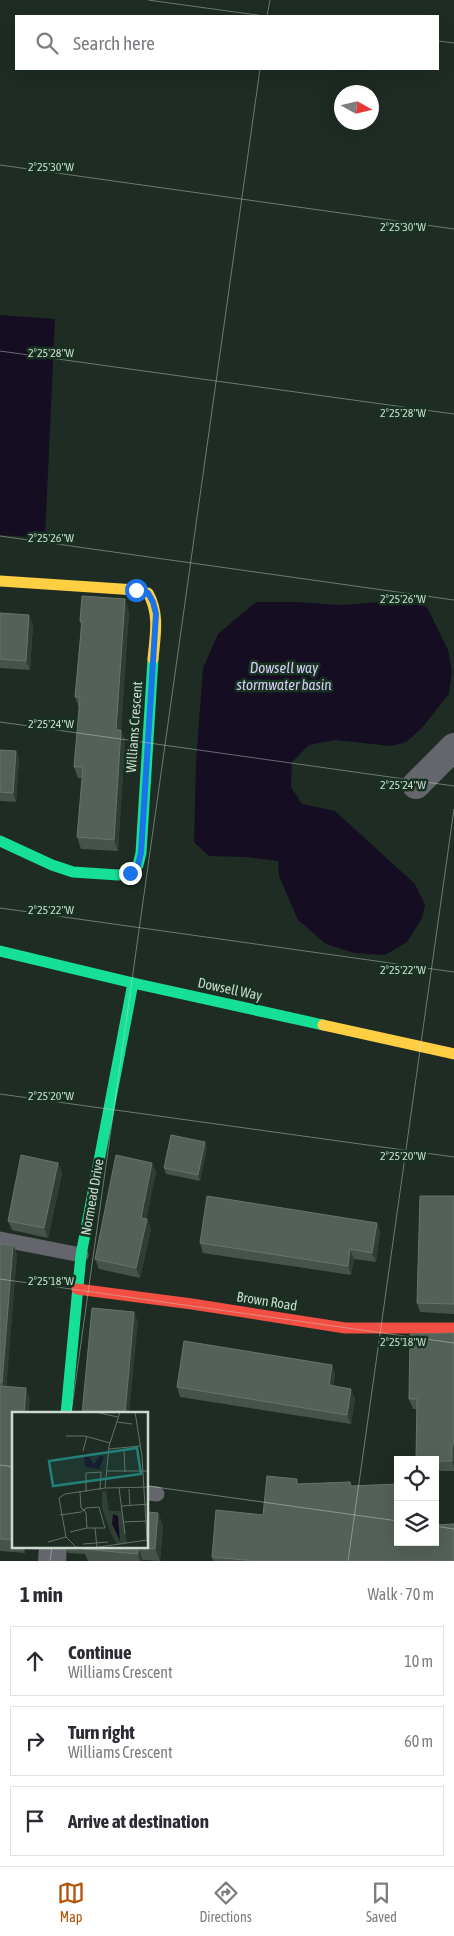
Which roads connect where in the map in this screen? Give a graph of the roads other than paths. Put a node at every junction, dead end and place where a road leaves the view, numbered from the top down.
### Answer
1 (0, 581) edge
2 (454, 747) edge
3 (416, 785) dead end
4 (0, 841) edge
5 (0, 951) edge
6 (133, 983) junction
7 (454, 1054) edge
8 (0, 1239) edge
9 (82, 1256) junction
10 (77, 1289) junction
11 (454, 1328) edge
12 (66, 1412) edge
13 (53, 1548) edge
14 (52, 1561) edge

1 - 4 street, Williams Crescent
2 - 3 street
5 - 6 street, Dowsell Way
6 - 7 street, Dowsell Way
6 - 9 street, Normead Drive
8 - 9 lane
9 - 10 street, Normead Drive
10 - 11 street, Brown Road
10 - 12 street, Normead Drive
13 - 14 street

